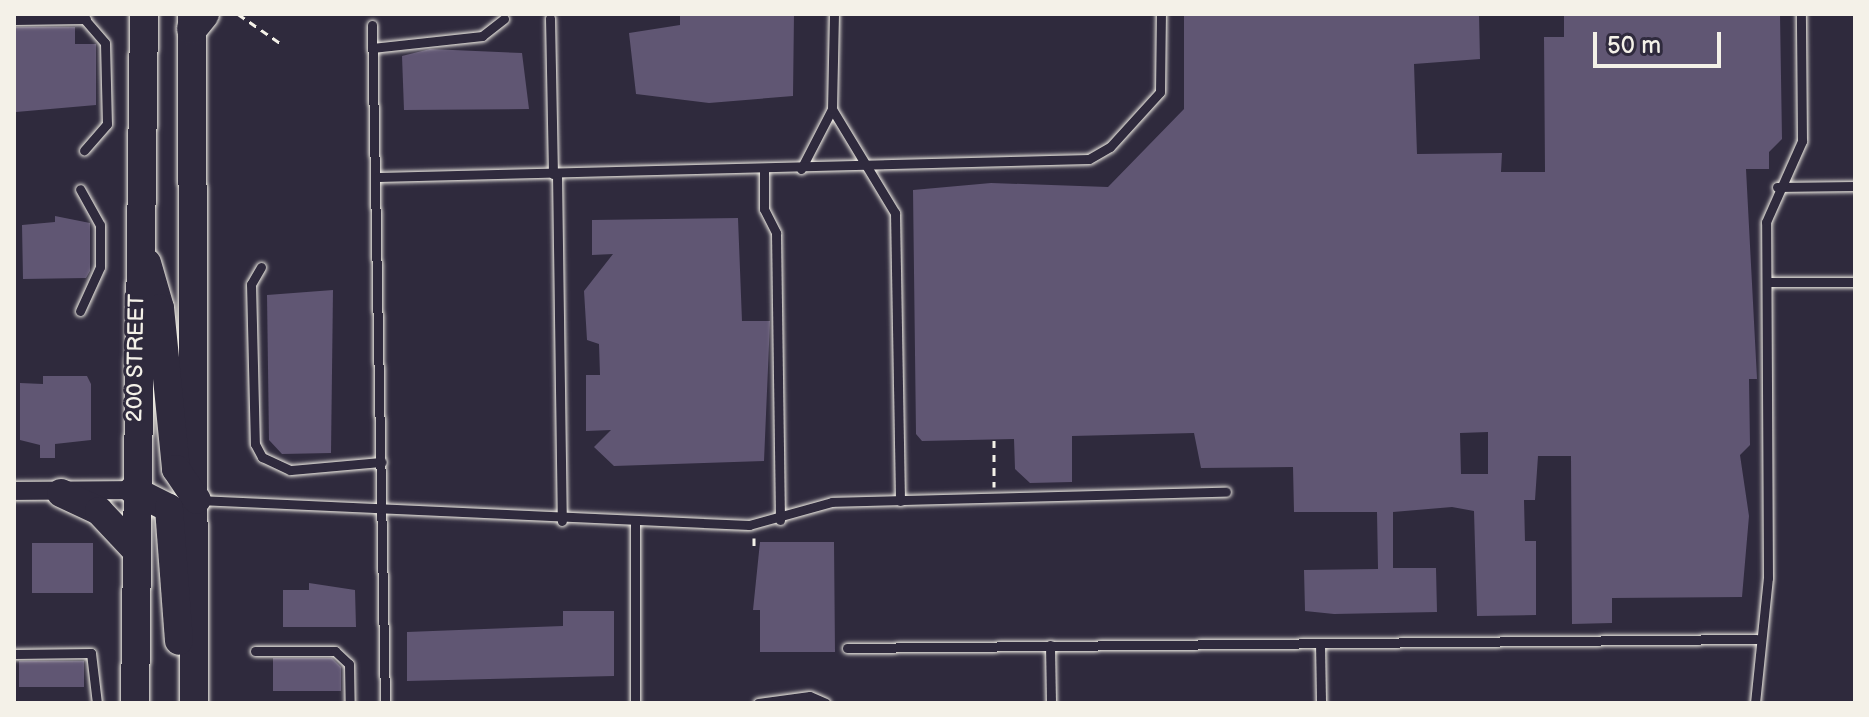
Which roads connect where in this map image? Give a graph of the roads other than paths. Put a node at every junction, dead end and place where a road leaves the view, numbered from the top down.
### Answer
1 (144, 14) edge
2 (834, 14) edge
3 (1161, 14) edge
4 (1801, 14) edge
5 (85, 17) edge
6 (550, 18) dead end
7 (196, 19) edge
8 (504, 19) dead end
9 (14, 20) edge
10 (372, 25) dead end
11 (372, 48) junction
12 (832, 109) junction
13 (84, 150) dead end
14 (867, 166) junction
15 (801, 169) junction
16 (764, 171) junction
17 (555, 174) junction
18 (378, 177) junction
19 (1855, 186) edge
20 (1777, 187) junction
21 (80, 189) dead end
22 (139, 237) junction
23 (261, 267) dead end
24 (1768, 282) junction
25 (1855, 282) edge
26 (80, 311) dead end
27 (382, 462) junction
28 (133, 490) junction
29 (14, 491) edge
30 (1226, 492) dead end
31 (61, 493) junction
32 (197, 500) junction
33 (900, 501) junction
34 (383, 510) junction
35 (780, 520) junction
36 (562, 521) junction
37 (635, 524) junction
38 (133, 547) junction
39 (1756, 639) junction
40 (1320, 643) junction
41 (1050, 645) junction
42 (847, 648) dead end
43 (255, 651) dead end
44 (14, 654) edge
45 (97, 703) edge
46 (135, 703) edge
47 (191, 703) edge
48 (350, 703) edge
49 (385, 703) edge
50 (635, 703) edge
51 (758, 703) edge
52 (826, 703) edge
53 (1051, 703) edge
54 (1321, 703) edge
55 (1755, 703) edge

1 - 22 main road, 200 STREET
2 - 12 lane
3 - 14 lane
4 - 20 lane
5 - 9 lane
5 - 13 lane
6 - 17 lane
7 - 32 main road
8 - 11 lane
10 - 11 lane
11 - 18 lane
12 - 14 lane
12 - 15 lane
14 - 15 lane
14 - 33 lane
15 - 16 lane
16 - 17 lane
16 - 35 lane
17 - 18 lane
17 - 36 lane
18 - 27 lane
19 - 20 lane
20 - 24 lane
21 - 26 lane
22 - 28 main road, 200 STREET
22 - 32 main road
23 - 27 lane
24 - 25 lane
24 - 39 lane
27 - 34 lane
28 - 31 street
28 - 38 main road, 200 STREET
28 - 47 main road
29 - 31 street
30 - 33 lane
31 - 38 main road
32 - 34 lane
32 - 47 main road
33 - 35 lane
34 - 36 lane
34 - 49 lane
35 - 37 lane
36 - 37 lane
37 - 50 lane
38 - 46 main road, 200 STREET
39 - 40 lane
39 - 55 lane
40 - 41 lane
40 - 54 lane
41 - 42 lane
41 - 53 lane
43 - 48 lane
44 - 45 lane
51 - 52 lane

